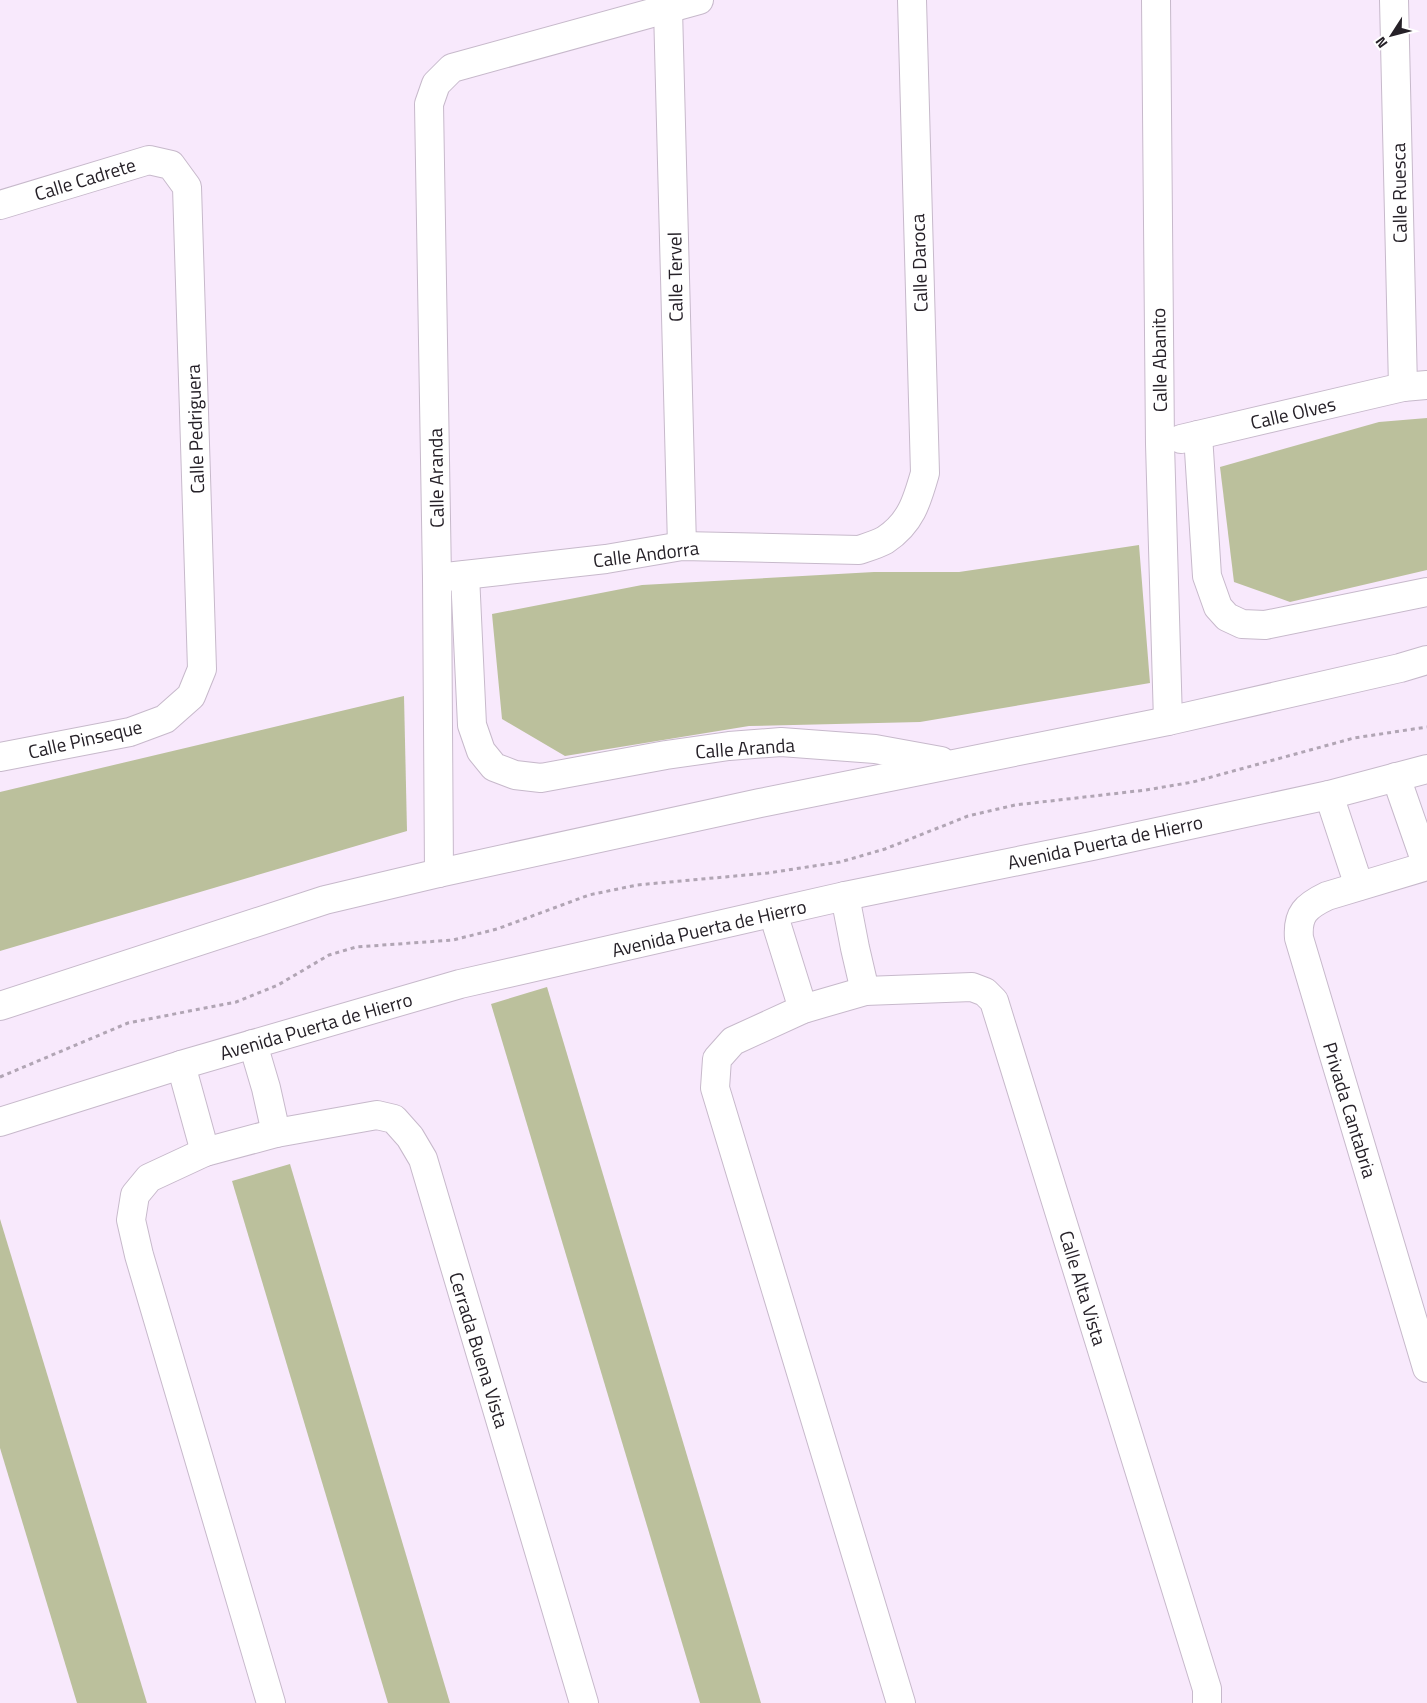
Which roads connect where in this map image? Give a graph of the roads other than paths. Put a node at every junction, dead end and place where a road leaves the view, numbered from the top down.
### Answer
1 (699, 0) edge
2 (912, 0) edge
3 (1156, 0) edge
4 (1394, 0) edge
5 (668, 9) junction
6 (171, 165) joint
7 (0, 205) edge
8 (1415, 386) edge
9 (1198, 435) junction
10 (1160, 444) junction
11 (906, 522) joint
12 (682, 546) junction
13 (464, 575) junction
14 (437, 578) junction
15 (1427, 592) edge
16 (1427, 660) edge
17 (190, 696) joint
18 (1168, 721) junction
19 (0, 758) edge
20 (956, 764) junction
21 (1427, 769) edge
22 (1396, 777) junction
23 (1329, 794) junction
24 (1427, 866) edge
25 (439, 872) junction
26 (1359, 886) junction
27 (845, 896) junction
28 (773, 913) junction
29 (866, 991) junction
30 (0, 1006) edge
31 (803, 1009) junction
32 (253, 1044) junction
33 (180, 1064) junction
34 (0, 1122) edge
35 (276, 1133) junction
36 (204, 1152) junction
37 (1427, 1368) edge
38 (271, 1703) edge
39 (584, 1703) edge
40 (901, 1703) edge
41 (1207, 1703) edge

1 - 5 street
2 - 11 street, Calle Daroca
3 - 10 street, Calle Abanito
4 - 8 street, Calle Ruesca
5 - 12 street, Calle Tervel
5 - 14 street, Calle Aranda
6 - 7 street, Calle Cadrete
6 - 17 street, Calle Pedriguera
8 - 9 street, Calle Olves
9 - 10 street, Calle Olves
9 - 15 street
10 - 18 street, Calle Abanito
11 - 12 street, Calle Andorra
12 - 13 street, Calle Andorra
13 - 14 street, Calle Andorra
13 - 20 street, Calle Aranda
14 - 25 street, Calle Aranda
16 - 18 street
17 - 19 street, Calle Pinseque
18 - 20 street
20 - 25 street
21 - 22 street, Avenida Puerta de Hierro
22 - 23 street, Avenida Puerta de Hierro
22 - 24 street, Privada Cantabria
23 - 26 street
23 - 27 street, Avenida Puerta de Hierro
24 - 26 street, Privada Cantabria
25 - 30 street
26 - 37 street, Privada Cantabria
27 - 28 street, Avenida Puerta de Hierro
27 - 29 street
28 - 31 street
28 - 32 street, Avenida Puerta de Hierro
29 - 31 street, Calle Alta Vista
29 - 41 street, Calle Alta Vista
31 - 40 street, Calle Alta Vista
32 - 33 street, Avenida Puerta de Hierro
32 - 35 street
33 - 34 street, Avenida Puerta de Hierro
33 - 36 street
35 - 36 street, Cerrada Buena Vista
35 - 39 street, Cerrada Buena Vista
36 - 38 street, Cerrada Buena Vista

